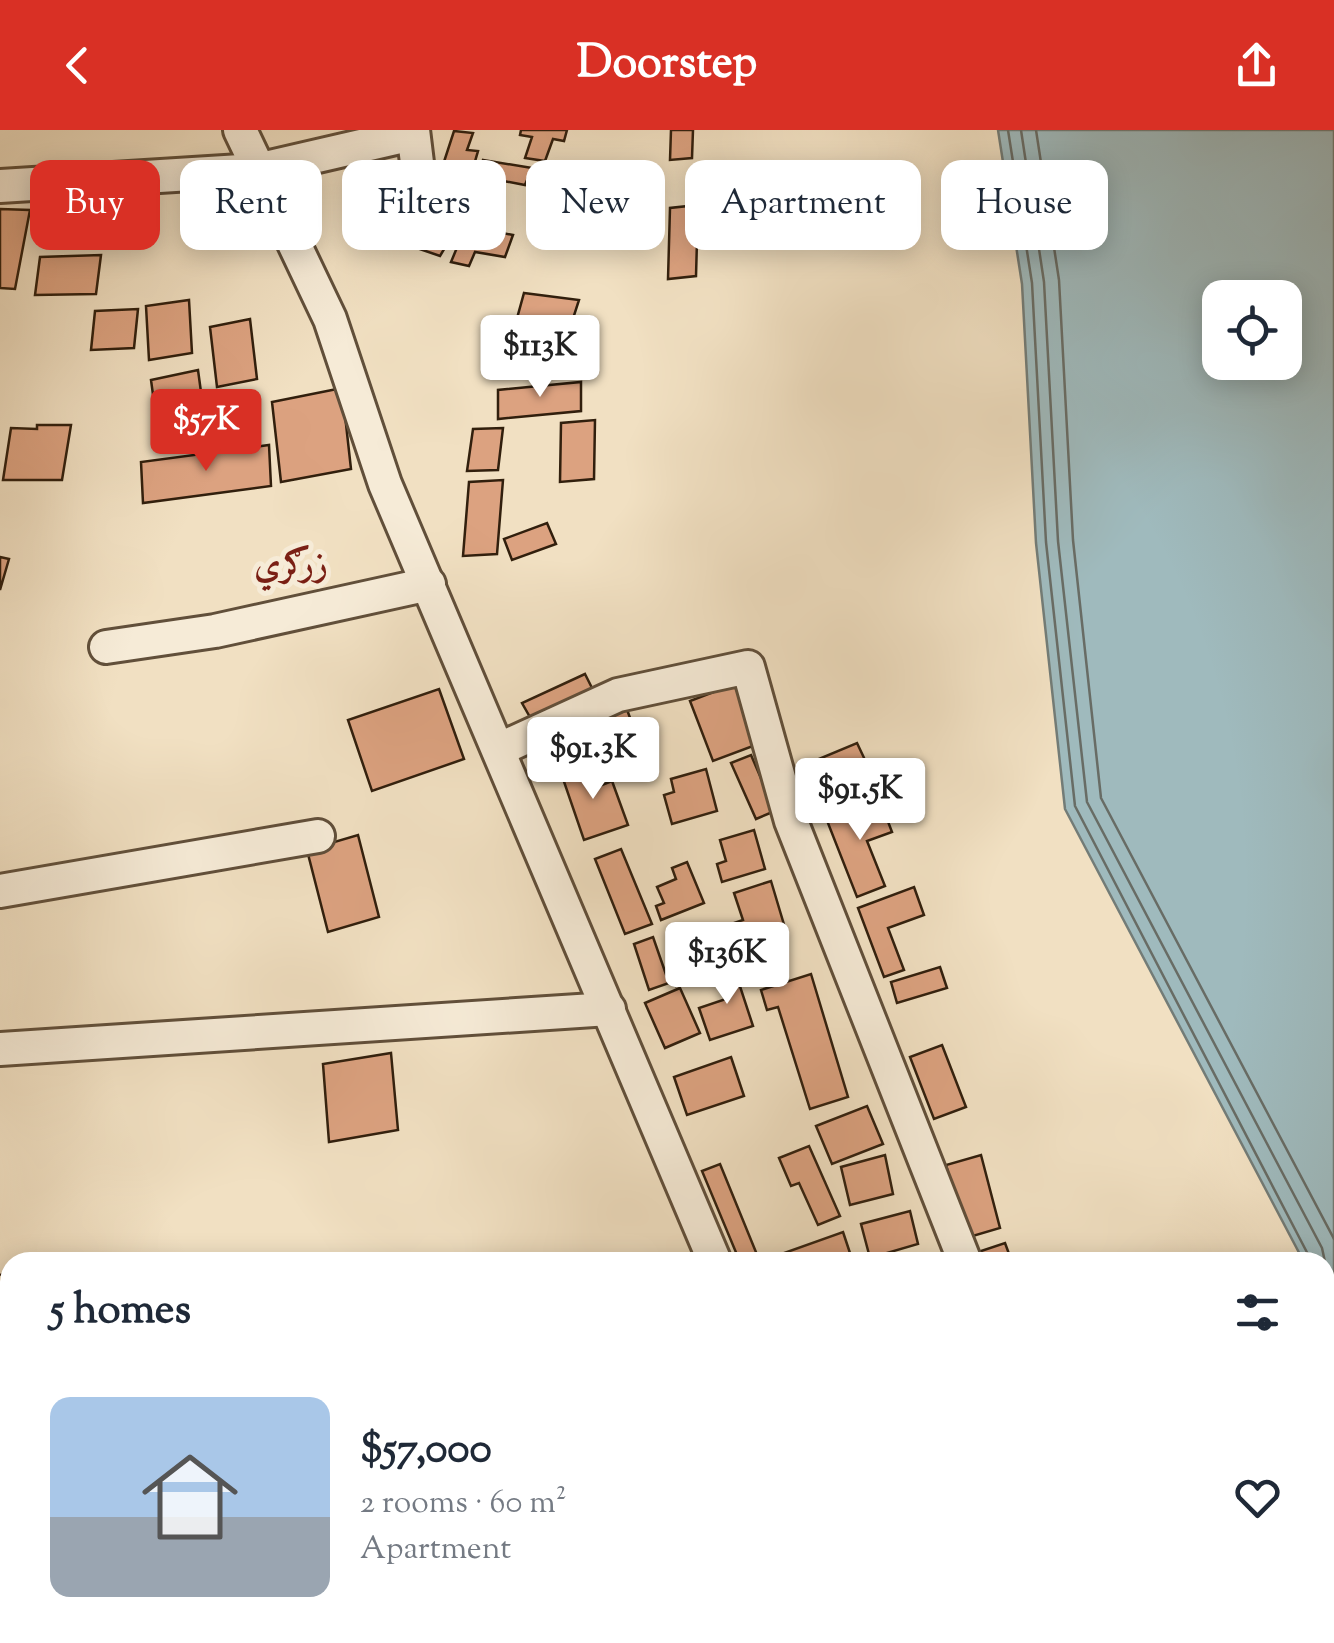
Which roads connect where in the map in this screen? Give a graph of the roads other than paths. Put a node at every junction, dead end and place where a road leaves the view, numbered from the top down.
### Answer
1 (240, 130) edge
2 (413, 132) edge
3 (253, 160) edge
4 (298, 160) edge
5 (417, 160) edge
6 (180, 175) edge
7 (0, 186) edge
8 (296, 250) edge
9 (430, 584) junction
10 (106, 646) dead end
11 (500, 749) junction
12 (318, 836) dead end
13 (0, 891) edge
14 (609, 1010) junction
15 (0, 1049) edge
16 (711, 1252) edge
17 (961, 1252) edge

1 - 3 street
2 - 4 street
2 - 5 street
6 - 7 street
8 - 9 street
9 - 10 street
9 - 11 street
11 - 14 street
11 - 17 street
12 - 13 street
14 - 15 street
14 - 16 street

